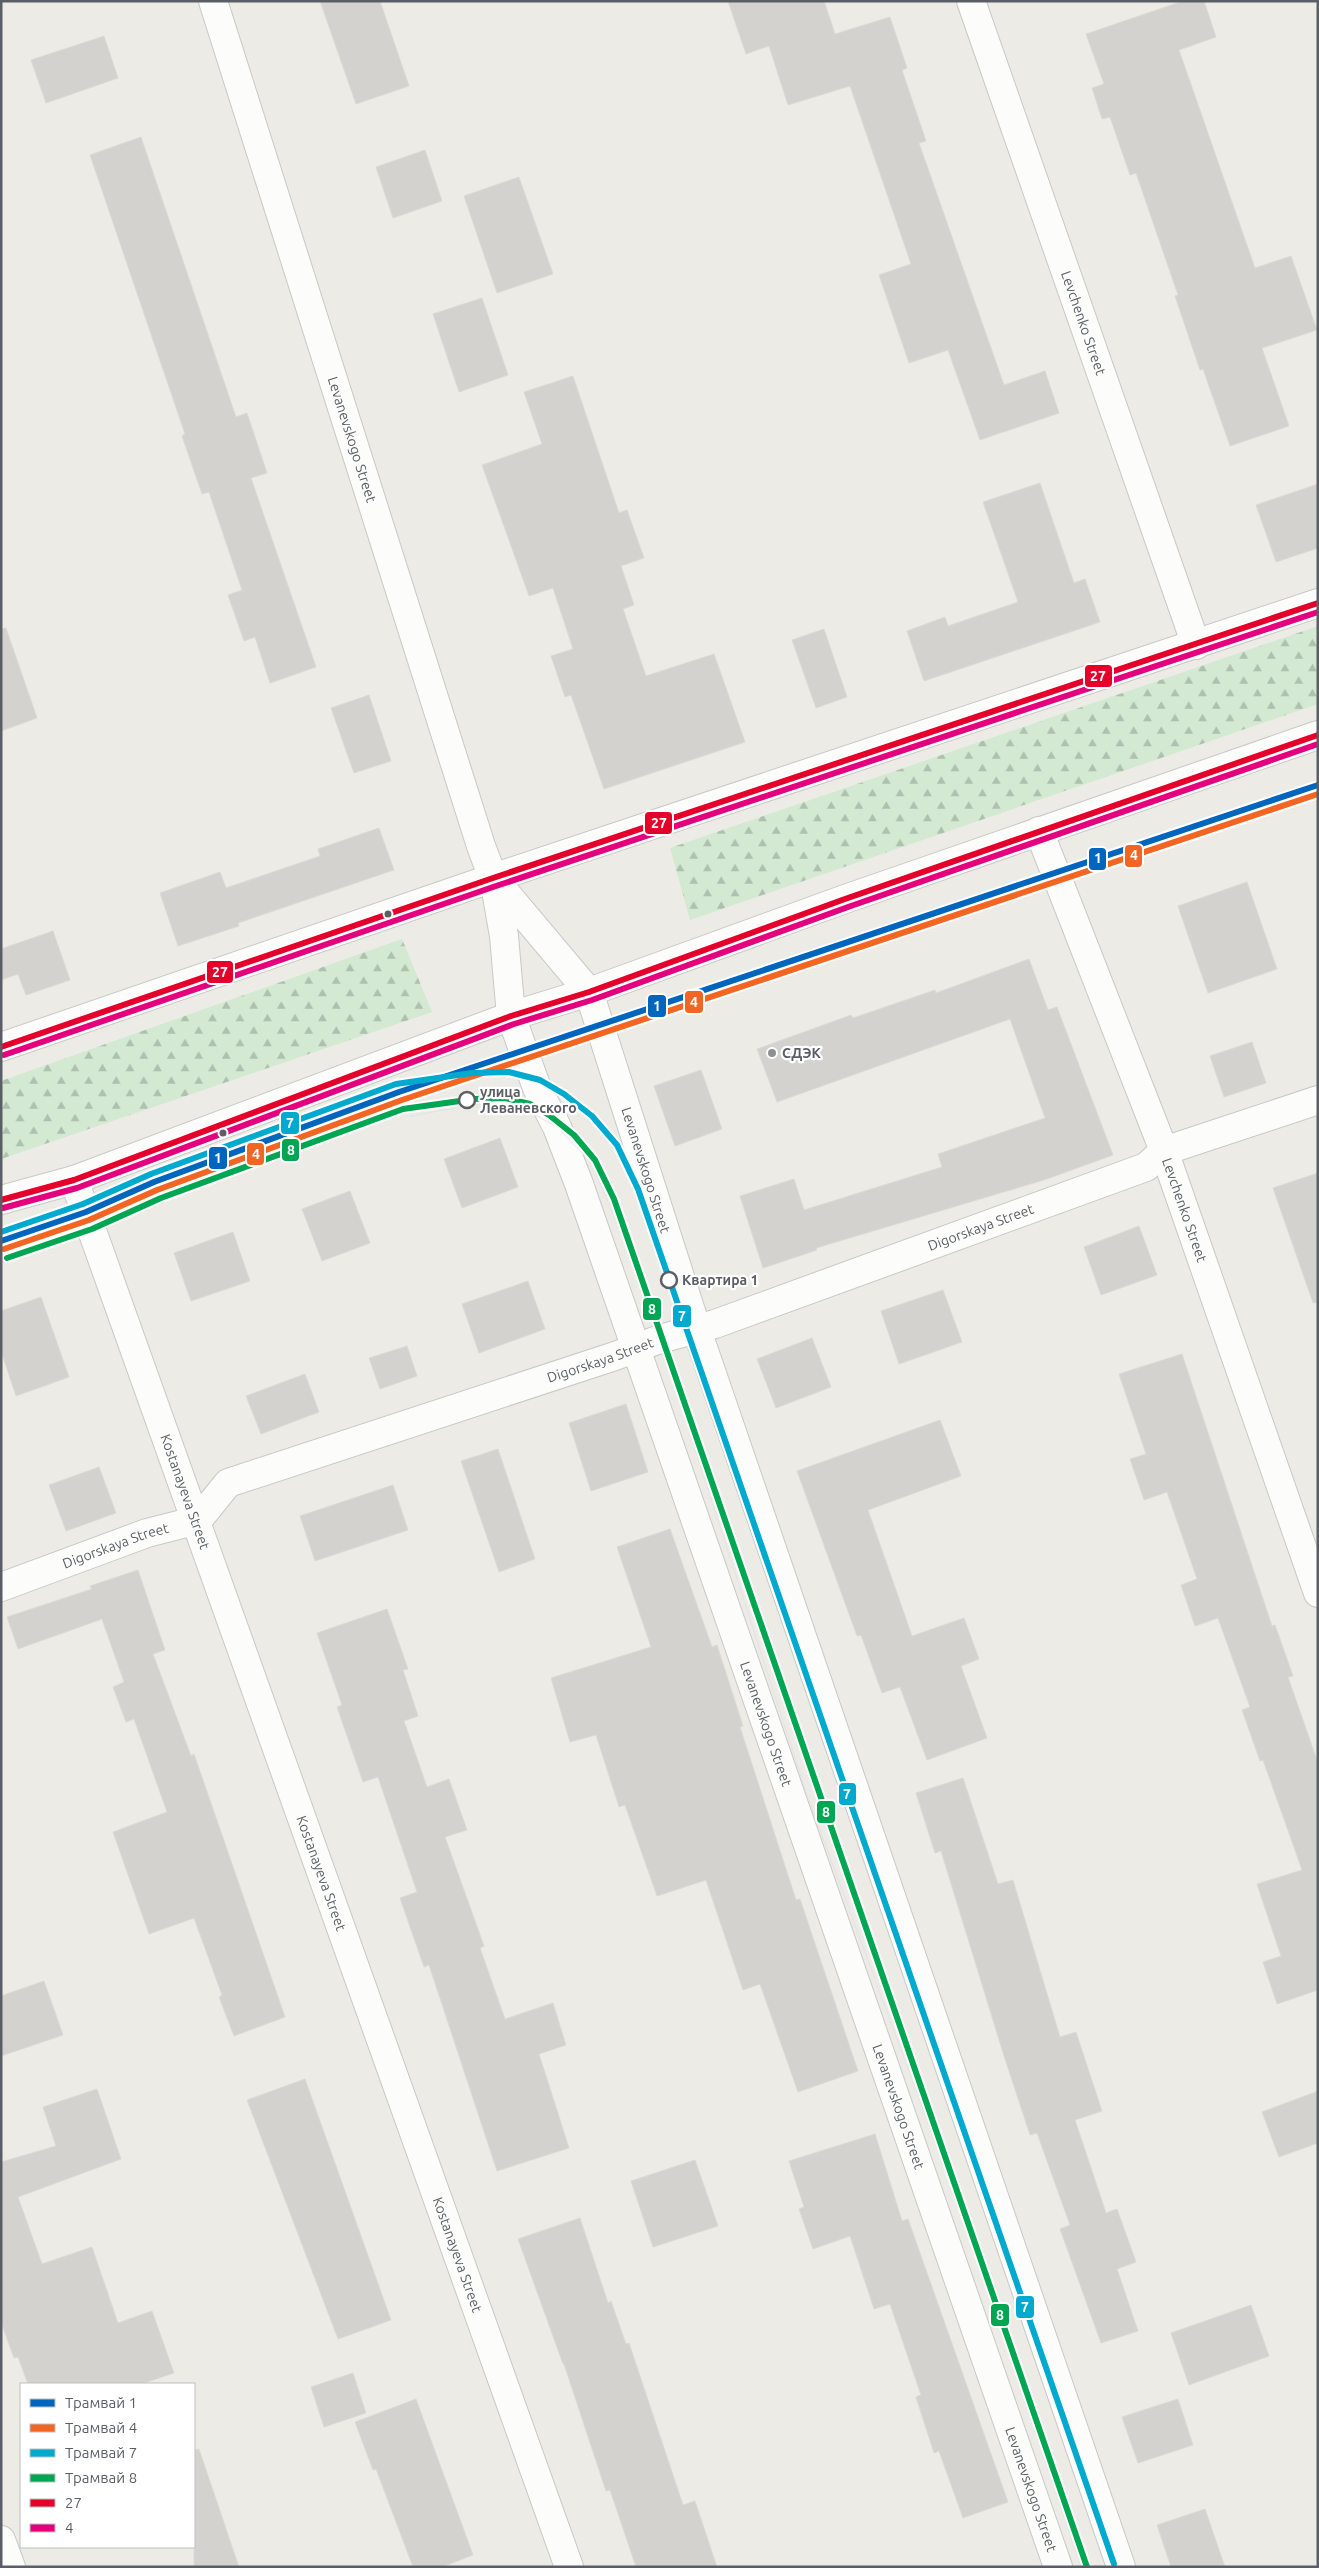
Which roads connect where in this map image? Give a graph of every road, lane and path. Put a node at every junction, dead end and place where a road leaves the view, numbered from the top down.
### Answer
1 (213, 1) edge
2 (971, 1) edge
3 (1318, 604) edge
4 (1196, 644) junction
5 (1318, 735) edge
6 (1039, 831) junction
7 (493, 878) junction
8 (589, 992) junction
9 (512, 1016) junction
10 (1, 1047) edge
11 (1318, 1100) edge
12 (1164, 1151) junction
13 (74, 1180) junction
14 (1, 1200) edge
15 (697, 1330) junction
16 (637, 1347) junction
17 (198, 1520) junction
18 (1, 1587) edge
19 (1318, 1593) edge
20 (1, 2540) edge
21 (11, 2567) edge
22 (570, 2567) edge
23 (1058, 2567) edge
24 (1121, 2567) edge

1 - 7 street, Levanevskogo Street
2 - 4 street, Levchenko Street
3 - 4 street
4 - 7 street
5 - 6 street
6 - 8 street
6 - 12 street, Levchenko Street
7 - 8 street, Levanevskogo Street
7 - 9 street, Levanevskogo Street
7 - 10 street
8 - 9 street
8 - 15 street, Levanevskogo Street
9 - 13 street
9 - 16 street, Levanevskogo Street
11 - 12 street, Digorskaya Street
12 - 15 street, Digorskaya Street
12 - 19 street, Levchenko Street
13 - 14 street
13 - 17 street, Kostanayeva Street
15 - 16 street, Digorskaya Street
15 - 24 street, Levanevskogo Street
16 - 17 street, Digorskaya Street
16 - 23 street, Levanevskogo Street
17 - 18 street, Digorskaya Street
17 - 22 street, Kostanayeva Street
20 - 21 street

